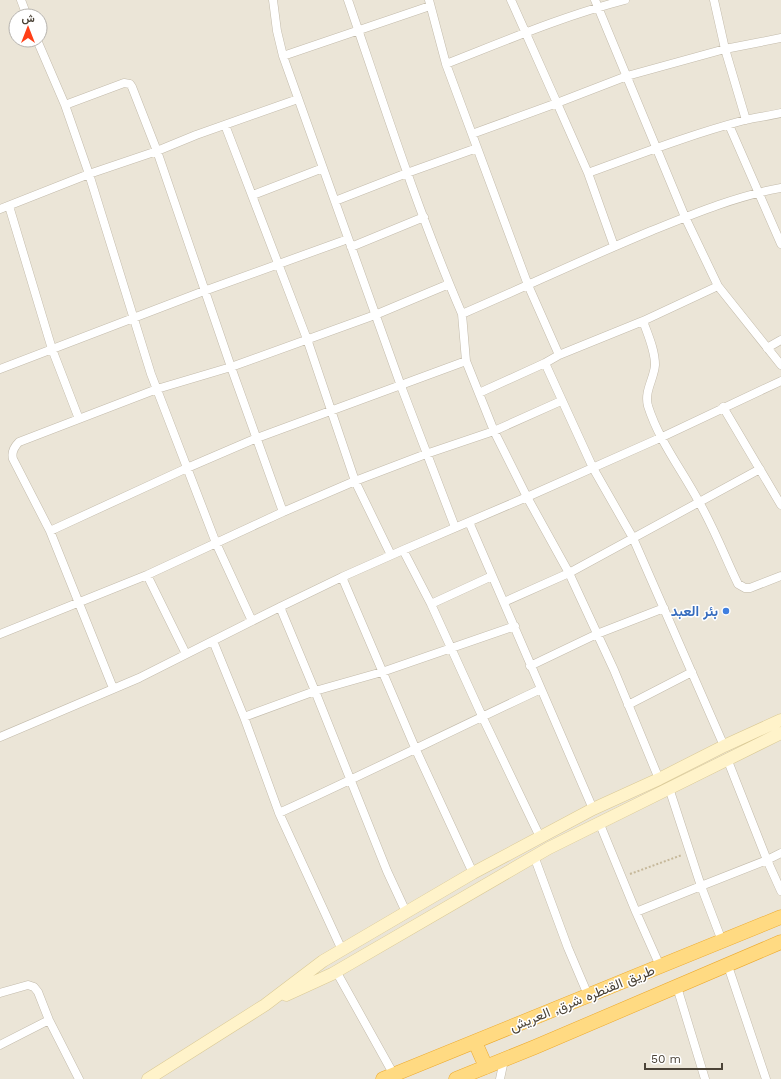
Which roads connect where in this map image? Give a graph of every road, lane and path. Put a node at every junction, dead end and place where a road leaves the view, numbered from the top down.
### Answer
1 (273, 0) edge
2 (348, 0) edge
3 (511, 0) edge
4 (625, 0) edge
5 (714, 0) edge
6 (430, 3) edge
7 (597, 4) edge
8 (358, 30) junction
9 (525, 33) junction
10 (781, 38) edge
11 (40, 48) edge
12 (725, 49) junction
13 (283, 56) junction
14 (446, 64) junction
15 (627, 76) junction
16 (298, 99) junction
17 (557, 103) junction
18 (65, 105) junction
19 (781, 113) edge
20 (746, 120) junction
21 (225, 125) junction
22 (729, 125) junction
23 (472, 134) junction
24 (477, 148) junction
25 (657, 148) junction
26 (157, 151) junction
27 (323, 168) junction
28 (407, 173) junction
29 (588, 173) junction
30 (89, 174) junction
31 (781, 188) edge
32 (759, 192) junction
33 (253, 195) junction
34 (335, 201) junction
35 (9, 206) junction
36 (0, 209) edge
37 (424, 217) junction
38 (685, 217) junction
39 (350, 243) junction
40 (781, 244) edge
41 (614, 246) junction
42 (278, 264) junction
43 (449, 284) junction
44 (528, 285) junction
45 (718, 286) junction
46 (204, 291) junction
47 (462, 314) junction
48 (375, 315) junction
49 (134, 318) junction
50 (644, 321) junction
51 (307, 339) junction
52 (781, 340) edge
53 (767, 348) junction
54 (52, 349) junction
55 (559, 355) junction
56 (466, 361) junction
57 (545, 363) junction
58 (781, 365) edge
59 (231, 367) junction
60 (0, 368) edge
61 (781, 380) edge
62 (400, 386) junction
63 (157, 389) junction
64 (479, 393) junction
65 (561, 401) junction
66 (723, 407) junction
67 (332, 411) junction
68 (79, 419) junction
69 (494, 431) junction
70 (257, 438) junction
71 (660, 438) junction
72 (426, 454) junction
73 (187, 468) junction
74 (593, 468) junction
75 (760, 469) junction
76 (355, 481) junction
77 (527, 498) junction
78 (700, 503) junction
79 (781, 505) edge
80 (283, 512) junction
81 (469, 522) junction
82 (455, 527) junction
83 (50, 531) junction
84 (633, 538) junction
85 (216, 543) junction
86 (403, 550) junction
87 (391, 555) junction
88 (569, 573) junction
89 (147, 574) junction
90 (492, 576) junction
91 (781, 576) edge
92 (342, 577) junction
93 (78, 602) junction
94 (504, 602) junction
95 (431, 604) junction
96 (280, 607) junction
97 (664, 608) junction
98 (252, 621) junction
99 (515, 626) junction
100 (0, 634) edge
101 (597, 634) junction
102 (213, 641) junction
103 (451, 648) junction
104 (186, 654) junction
105 (530, 666) junction
106 (382, 672) junction
107 (692, 672) junction
108 (113, 688) junction
109 (541, 689) junction
110 (315, 690) junction
111 (628, 705) junction
112 (482, 716) junction
113 (244, 717) junction
114 (781, 720) edge
115 (781, 733) edge
116 (0, 737) edge
117 (724, 746) junction
118 (416, 750) junction
119 (728, 760) junction
120 (659, 778) junction
121 (350, 781) junction
122 (668, 788) junction
123 (593, 809) junction
124 (279, 813) junction
125 (599, 822) junction
126 (540, 836) junction
127 (688, 852) junction
128 (781, 853) edge
129 (534, 856) junction
130 (767, 860) junction
131 (473, 873) junction
132 (621, 877) junction
133 (700, 886) junction
134 (781, 891) edge
135 (406, 912) junction
136 (636, 912) junction
137 (781, 917) edge
138 (722, 941) junction
139 (781, 942) edge
140 (342, 950) junction
141 (660, 966) junction
142 (728, 966) junction
143 (336, 971) junction
144 (677, 987) junction
145 (0, 992) edge
146 (588, 995) junction
147 (265, 1005) junction
148 (49, 1020) junction
149 (475, 1042) junction
150 (0, 1045) edge
151 (504, 1060) junction
152 (486, 1067) junction
153 (389, 1077) edge
154 (79, 1079) edge
155 (148, 1079) edge
156 (456, 1079) edge
157 (500, 1079) edge
158 (705, 1079) edge
159 (766, 1079) edge

1 - 13 street
2 - 8 street
3 - 9 street
4 - 7 street
5 - 12 street
6 - 8 street
6 - 14 street
7 - 9 street
7 - 15 street
8 - 13 street
8 - 28 street
9 - 14 street
9 - 17 street
10 - 12 street
11 - 18 street
12 - 15 street
12 - 20 street
13 - 16 street
14 - 23 street
15 - 17 street
15 - 25 street
16 - 21 street
16 - 27 street
17 - 23 street
17 - 29 street
18 - 26 street
18 - 30 street
19 - 20 street
20 - 22 street
21 - 26 street
21 - 33 street
22 - 25 street
22 - 32 street
23 - 24 street
24 - 28 street
24 - 44 street
25 - 29 street
25 - 38 street
26 - 30 street
26 - 46 street
27 - 33 street
27 - 34 street
28 - 34 street
28 - 37 street
29 - 41 street
30 - 35 street
30 - 49 street
31 - 32 street
32 - 38 street
32 - 40 street
33 - 42 street
34 - 39 street
35 - 36 street
35 - 54 street
37 - 39 street
37 - 43 street
38 - 41 street
38 - 45 street
39 - 42 street
39 - 48 street
41 - 44 street
42 - 46 street
42 - 51 street
43 - 47 street
43 - 48 street
44 - 47 street
44 - 55 street
45 - 50 street
45 - 53 street
46 - 49 street
46 - 59 street
47 - 56 street
48 - 51 street
48 - 62 street
49 - 54 street
49 - 63 street
50 - 55 street
50 - 71 street
51 - 59 street
51 - 67 street
52 - 53 street
53 - 58 street
54 - 60 street
54 - 68 street
55 - 57 street
56 - 62 street
56 - 64 street
57 - 64 street
57 - 65 street
59 - 63 street
59 - 70 street
61 - 66 street
62 - 67 street
62 - 72 street
63 - 68 street
63 - 73 street
64 - 69 street
65 - 69 street
65 - 74 street
66 - 71 street
66 - 75 street
67 - 70 street
67 - 76 street
68 - 83 street
69 - 72 street
69 - 77 street
70 - 73 street
70 - 80 street
71 - 74 street
71 - 78 street
72 - 76 street
72 - 82 street
73 - 83 street
73 - 85 street
74 - 77 street
74 - 84 street
75 - 78 street
75 - 79 street
76 - 80 street
76 - 87 street
77 - 81 street
77 - 88 street
78 - 84 street
78 - 91 street
80 - 85 street
81 - 82 street
81 - 90 street
82 - 86 street
83 - 93 street
84 - 88 street
84 - 97 street
85 - 89 street
85 - 98 street
86 - 87 street
86 - 95 street
87 - 92 street
88 - 94 street
88 - 101 street
89 - 93 street
89 - 104 street
90 - 94 street
90 - 95 street
92 - 96 street
92 - 106 street
93 - 100 street
93 - 108 street
94 - 99 street
95 - 103 street
96 - 98 street
96 - 110 street
97 - 101 street
97 - 107 street
98 - 102 street
99 - 103 street
99 - 105 street
101 - 105 street
101 - 111 street
102 - 104 street
102 - 113 street
103 - 106 street
103 - 112 street
104 - 108 street
105 - 109 street
106 - 110 street
106 - 118 street
107 - 111 street
107 - 117 street
108 - 116 street
109 - 112 street
109 - 123 street
110 - 113 street
110 - 121 street
111 - 120 street
112 - 118 street
112 - 126 street
113 - 124 street
114 - 117 main road
115 - 119 main road
117 - 120 main road
118 - 121 street
118 - 131 street
119 - 122 main road
119 - 130 street
120 - 123 main road
121 - 124 street
121 - 135 street
122 - 125 main road
122 - 127 street
123 - 126 main road
124 - 140 street
125 - 129 main road
125 - 132 street
126 - 131 main road
127 - 132 path
127 - 133 street
128 - 130 street
129 - 143 main road
129 - 146 street
130 - 133 street
130 - 134 street
131 - 135 main road
132 - 136 street
133 - 136 street
133 - 138 street
135 - 140 main road
136 - 141 street
137 - 138 highway, طريق القنطره شرق, العريش
138 - 141 highway, طريق القنطره شرق, العريش
139 - 142 highway, طريق القنطره شرق, العريش
140 - 147 main road
141 - 146 highway, طريق القنطره شرق, العريش
142 - 144 highway, طريق القنطره شرق, العريش
142 - 159 street
143 - 147 main road
143 - 153 street
144 - 151 highway, طريق القنطره شرق, العريش
144 - 158 street
145 - 148 street
146 - 149 highway, طريق القنطره شرق, العريش
147 - 155 main road
148 - 150 street
148 - 154 street
149 - 152 highway
149 - 153 highway, طريق القنطره شرق, العريش
151 - 152 highway, طريق القنطره شرق, العريش
151 - 157 street
152 - 156 highway, طريق القنطره شرق, العريش

